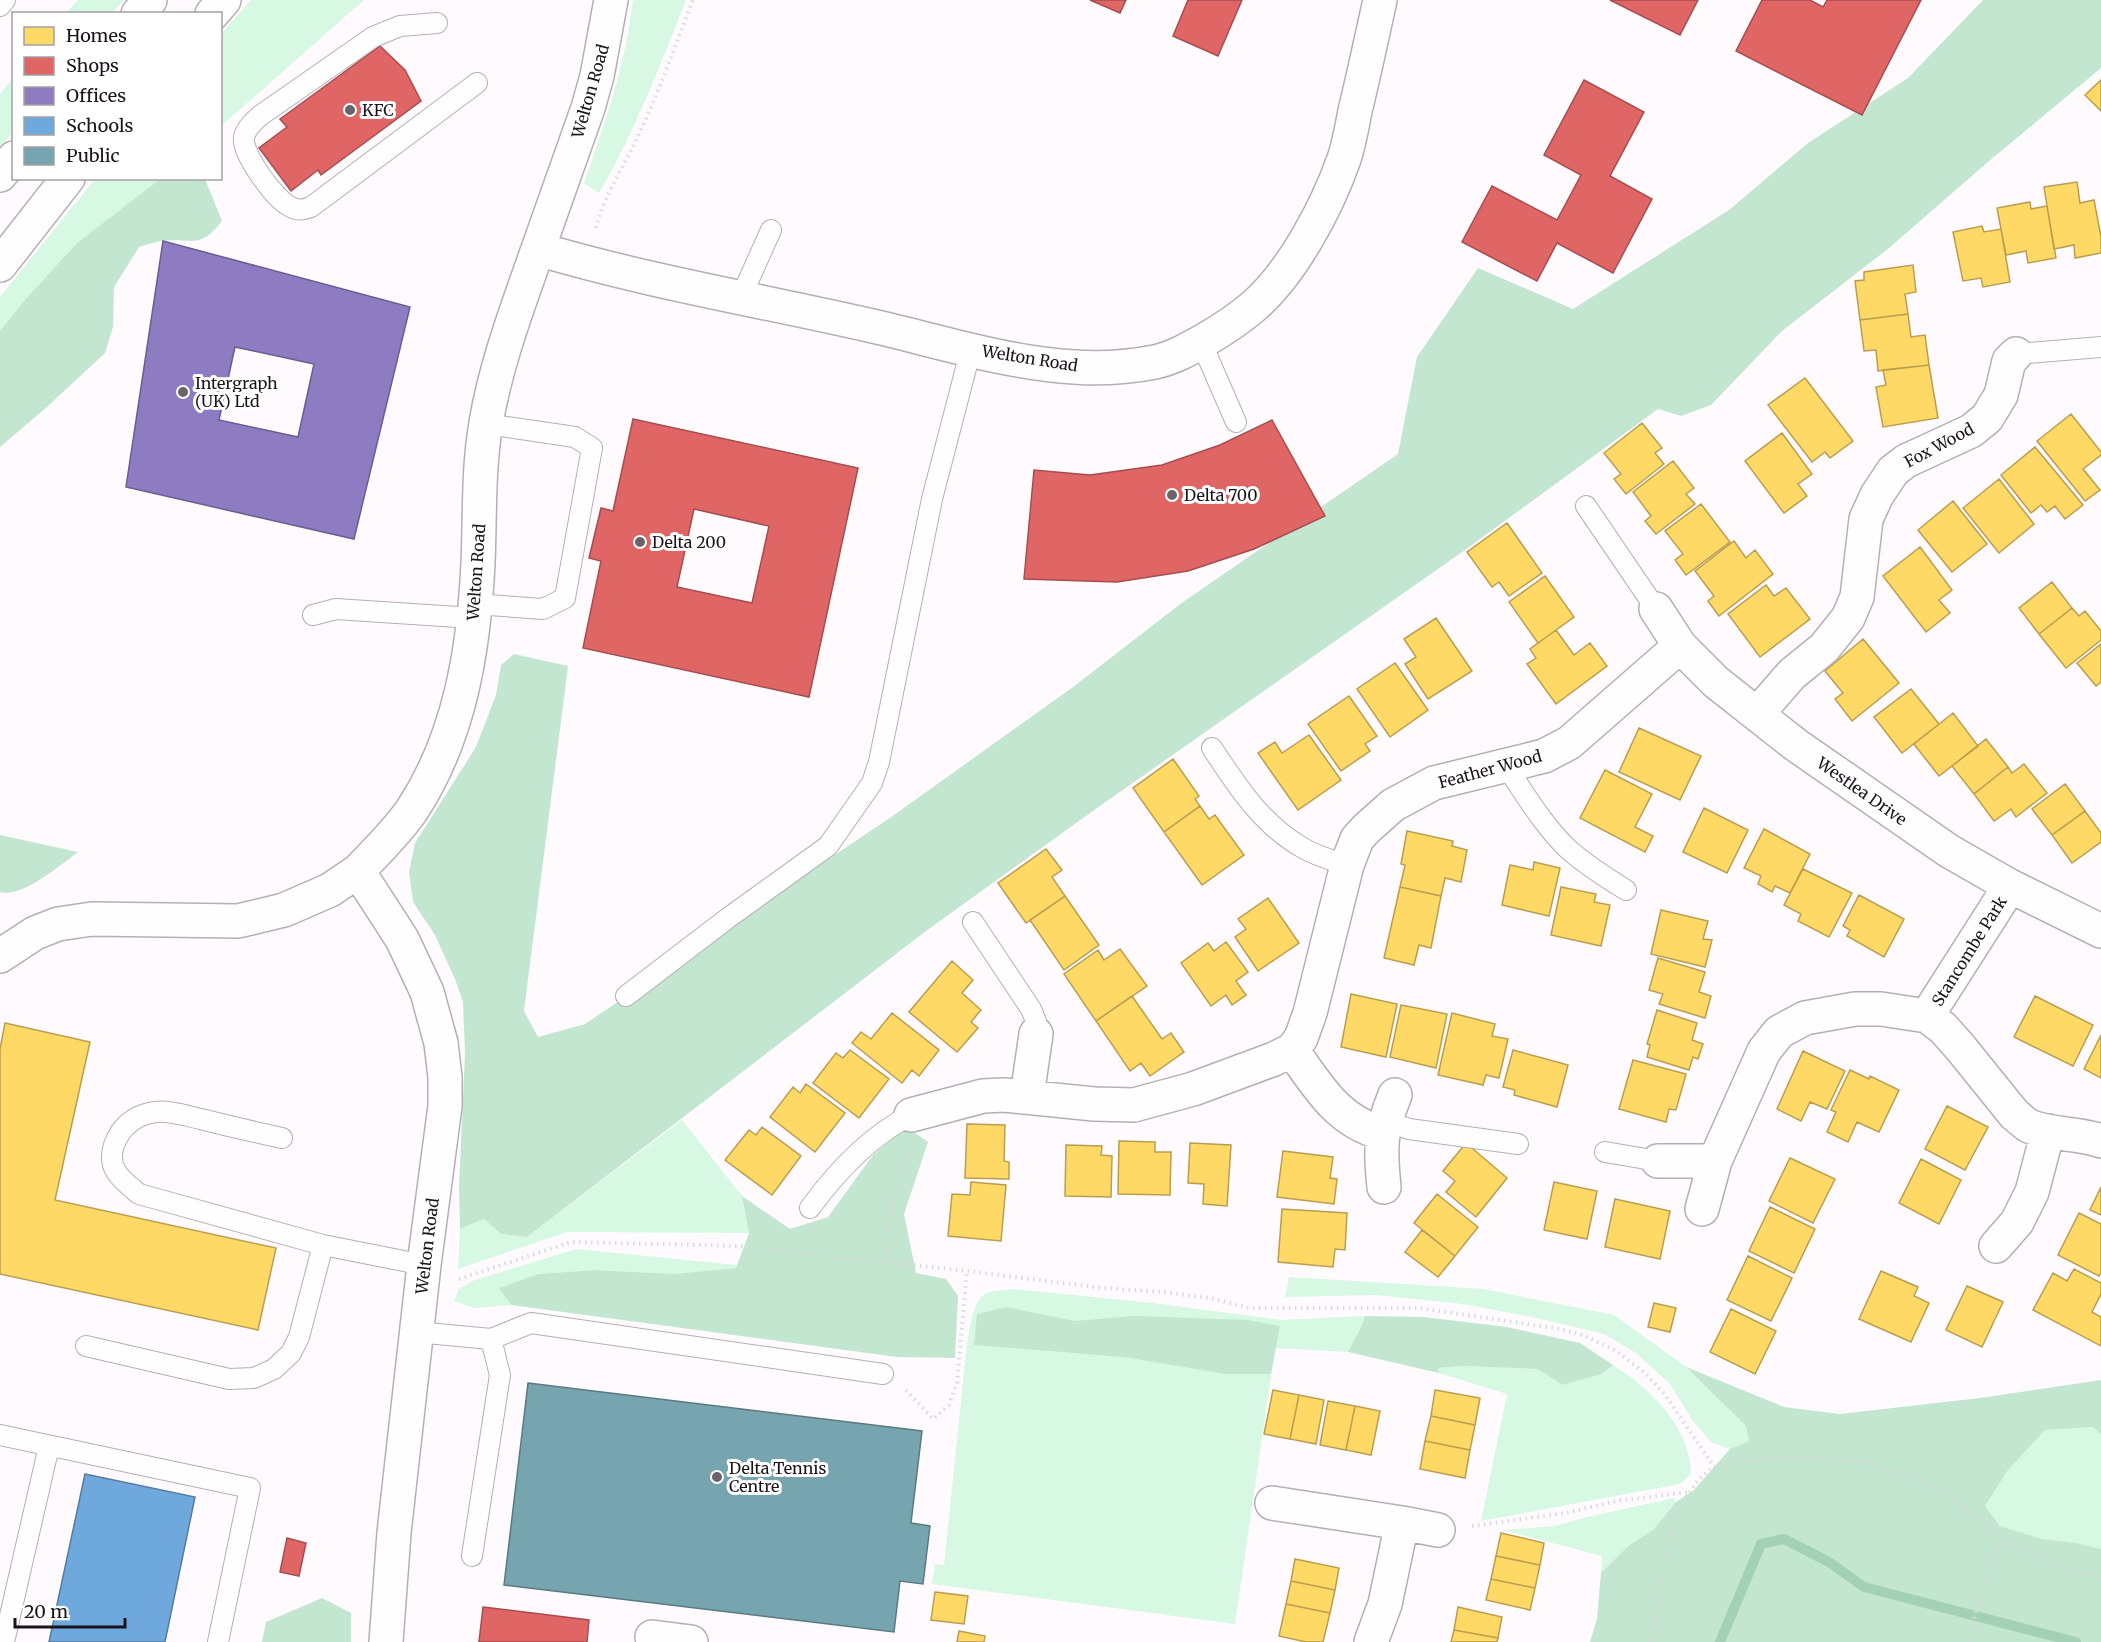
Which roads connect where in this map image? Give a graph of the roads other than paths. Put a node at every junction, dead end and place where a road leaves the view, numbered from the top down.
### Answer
1 (5, 0) edge
2 (150, 0) edge
3 (224, 0) edge
4 (611, 0) edge
5 (1380, 0) edge
6 (0, 6) edge
7 (140, 12) edge
8 (214, 12) edge
9 (437, 23) dead end
10 (477, 83) dead end
11 (12, 160) edge
12 (0, 175) edge
13 (66, 180) edge
14 (771, 230) dead end
15 (538, 249) junction
16 (0, 265) edge
17 (741, 297) junction
18 (1201, 342) junction
19 (2101, 347) edge
20 (971, 349) junction
21 (2016, 354) joint
22 (1236, 422) dead end
23 (486, 424) junction
24 (1586, 506) dead end
25 (1656, 609) joint
26 (474, 611) junction
27 (313, 615) dead end
28 (1680, 646) junction
29 (1757, 714) junction
30 (1212, 748) dead end
31 (1506, 766) junction
32 (1347, 865) junction
33 (358, 871) junction
34 (2010, 886) junction
35 (1626, 890) dead end
36 (973, 922) dead end
37 (2101, 932) edge
38 (0, 956) edge
39 (626, 996) dead end
40 (1927, 1016) junction
41 (1036, 1034) joint
42 (1292, 1050) junction
43 (1027, 1096) junction
44 (921, 1112) joint
45 (1387, 1116) junction
46 (2048, 1131) junction
47 (282, 1138) dead end
48 (2101, 1141) edge
49 (1518, 1144) dead end
50 (1605, 1152) dead end
51 (1659, 1161) joint
52 (1715, 1161) junction
53 (1384, 1187) dead end
54 (810, 1208) dead end
55 (1702, 1209) dead end
56 (323, 1245) junction
57 (1996, 1245) dead end
58 (422, 1278) junction
59 (416, 1332) junction
60 (491, 1339) junction
61 (86, 1346) dead end
62 (883, 1374) road end
63 (0, 1435) edge
64 (49, 1446) junction
65 (1272, 1503) dead end
66 (1402, 1523) junction
67 (1438, 1530) road end
68 (472, 1556) dead end
69 (652, 1637) dead end
70 (4, 1642) edge
71 (218, 1642) edge
72 (386, 1642) edge
73 (691, 1642) edge
74 (1371, 1642) edge

1 - 6 lane
2 - 7 street
3 - 8 street
4 - 15 street, Welton Road
5 - 18 street, Welton Road
9 - 10 lane
11 - 12 street
13 - 16 street
14 - 17 lane
15 - 17 street, Welton Road
15 - 23 street, Welton Road
17 - 20 street, Welton Road
18 - 20 street, Welton Road
18 - 22 lane
19 - 21 lane
20 - 39 lane
21 - 29 street, Fox Wood
23 - 26 street, Welton Road
23 - 26 lane
24 - 25 lane
25 - 28 street, Westlea Drive
26 - 27 lane
26 - 33 street, Welton Road
28 - 29 street, Westlea Drive
28 - 31 street, Feather Wood
29 - 34 street, Westlea Drive
30 - 32 lane
31 - 32 street, Feather Wood
31 - 35 lane
32 - 42 street, Feather Wood
33 - 38 street, Welton Road
33 - 58 street, Welton Road
34 - 37 street, Westlea Drive
34 - 40 street, Stancombe Park
36 - 41 lane
40 - 46 street, Stancombe Park
40 - 52 street, Stancombe Park
41 - 43 street
42 - 43 street
42 - 45 street
43 - 44 street
44 - 54 lane
45 - 49 lane
45 - 53 street
46 - 48 street, Stancombe Park
46 - 57 street
47 - 56 lane
50 - 51 lane
51 - 52 street
52 - 55 street, Stancombe Park
56 - 58 lane
56 - 61 lane
58 - 59 street, Welton Road
59 - 60 lane
59 - 72 street, Welton Road
60 - 62 lane
60 - 68 lane
63 - 64 lane
64 - 70 lane
64 - 71 lane
65 - 66 street
66 - 67 street
66 - 74 street
69 - 73 street

